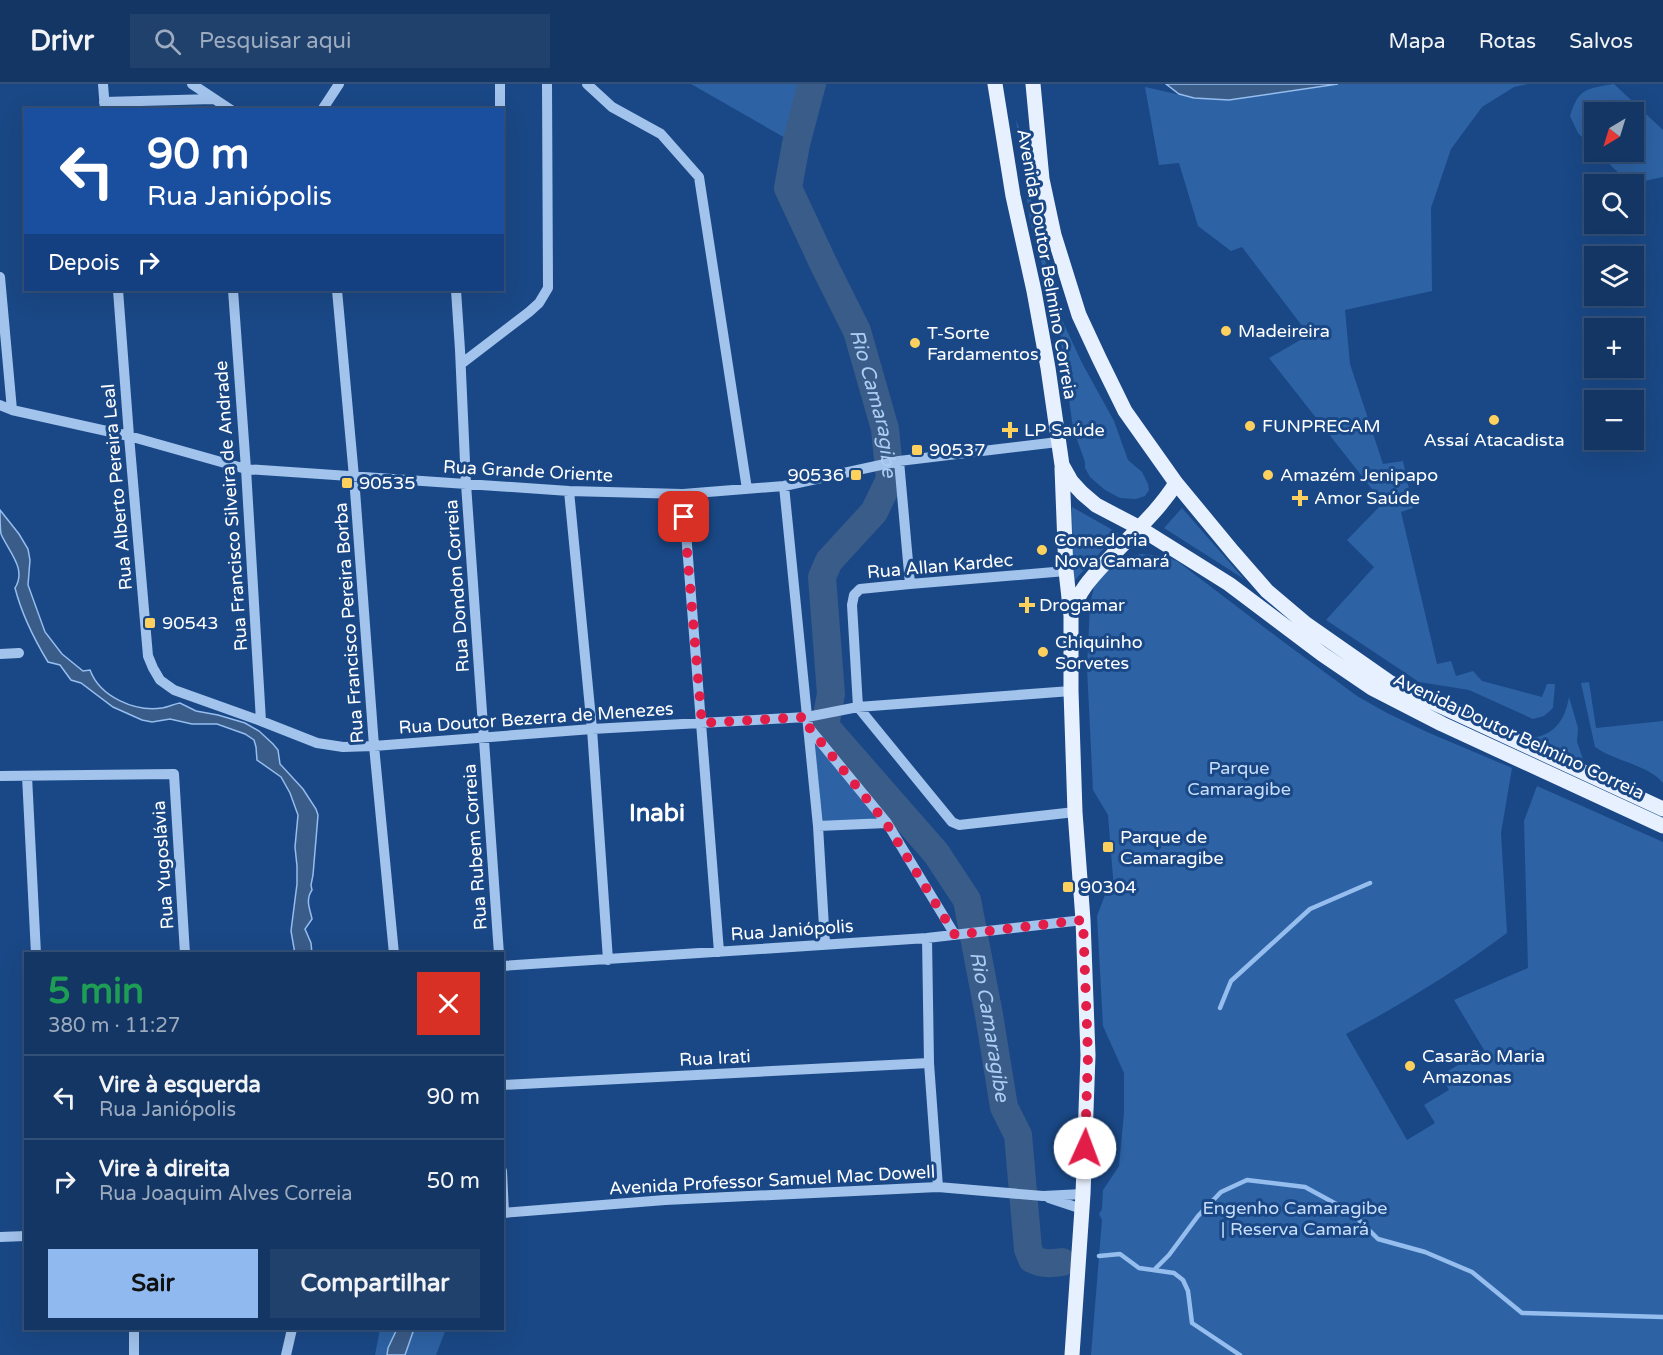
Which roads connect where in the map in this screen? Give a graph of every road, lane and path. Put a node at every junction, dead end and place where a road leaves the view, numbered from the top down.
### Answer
1 (103, 84) edge
2 (192, 84) edge
3 (339, 84) edge
4 (500, 84) edge
5 (547, 84) edge
6 (587, 84) edge
7 (995, 84) edge
8 (1033, 84) edge
9 (217, 104) edge
10 (105, 106) edge
11 (323, 108) edge
12 (500, 108) edge
13 (0, 277) edge
14 (118, 291) edge
15 (233, 291) edge
16 (337, 291) edge
17 (456, 291) edge
18 (461, 364) junction
19 (0, 405) edge
20 (12, 410) junction
21 (129, 436) junction
22 (1058, 442) junction
23 (895, 462) junction
24 (1062, 465) junction
25 (246, 469) junction
26 (354, 477) junction
27 (1176, 483) junction
28 (466, 484) junction
29 (784, 486) junction
30 (747, 489) junction
31 (569, 491) junction
32 (682, 494) junction
33 (1138, 527) junction
34 (1066, 571) junction
35 (910, 584) junction
36 (1071, 616) junction
37 (19, 652) dead end
38 (0, 654) edge
39 (160, 680) joint
40 (1071, 691) junction
41 (858, 707) junction
42 (261, 721) junction
43 (807, 722) junction
44 (702, 723) junction
45 (592, 729) junction
46 (484, 737) junction
47 (374, 746) junction
48 (0, 776) edge
49 (27, 776) junction
50 (1663, 809) edge
51 (1075, 812) junction
52 (886, 823) junction
53 (818, 826) junction
54 (1663, 826) edge
55 (1083, 920) junction
56 (958, 935) junction
57 (927, 938) junction
58 (825, 944) junction
59 (36, 952) edge
60 (185, 952) edge
61 (394, 952) edge
62 (498, 952) edge
63 (719, 952) junction
64 (608, 960) junction
65 (504, 966) edge
66 (929, 1063) junction
67 (504, 1085) edge
68 (938, 1187) junction
69 (1082, 1202) junction
70 (504, 1213) edge
71 (24, 1236) edge
72 (0, 1237) edge
73 (134, 1330) edge
74 (292, 1330) edge
75 (134, 1355) edge
76 (286, 1355) edge
77 (1072, 1355) edge

1 - 10 street
2 - 9 street
3 - 11 street
4 - 12 street
5 - 18 street
6 - 30 street
7 - 22 main road, Avenida Doutor Belmino Correia
8 - 27 main road, Avenida Doutor Belmino Correia
9 - 10 street
13 - 20 street
14 - 21 street, Rua Alberto Pereira Leal
15 - 25 street, Rua Francisco Silveira de Andrade
16 - 26 street, Rua Francisco Pereira Borba
17 - 18 street, Rua Dondon Correia
18 - 28 street, Rua Dondon Correia
19 - 20 street, Rua Grande Oriente
20 - 21 street, Rua Grande Oriente
21 - 25 street, Rua Grande Oriente
21 - 39 street, Rua Alberto Pereira Leal
22 - 23 street, Rua Grande Oriente
22 - 24 main road, Avenida Doutor Belmino Correia
23 - 29 street, Rua Grande Oriente
23 - 35 street
24 - 33 main road, Avenida Doutor Belmino Correia
24 - 34 main road
25 - 26 street, Rua Grande Oriente
25 - 42 street, Rua Francisco Silveira de Andrade
26 - 28 street, Rua Grande Oriente
26 - 47 street, Rua Francisco Pereira Borba
27 - 33 main road
27 - 50 main road, Avenida Doutor Belmino Correia
28 - 31 street, Rua Grande Oriente
28 - 46 street, Rua Dondon Correia
29 - 30 street, Rua Grande Oriente
29 - 43 street
30 - 32 street, Rua Grande Oriente
31 - 32 street, Rua Grande Oriente
31 - 45 street
32 - 44 street
33 - 36 main road
33 - 54 main road, Avenida Doutor Belmino Correia
34 - 35 street, Rua Allan Kardec
34 - 36 main road
35 - 41 street, Rua Allan Kardec
36 - 40 main road
37 - 38 street
39 - 42 street, Rua Doutor Bezerra de Menezes
40 - 41 street, Rua Doutor Bezerra de Menezes
40 - 51 main road
41 - 43 street, Rua Doutor Bezerra de Menezes
41 - 51 street
42 - 47 street, Rua Doutor Bezerra de Menezes
43 - 44 street, Rua Doutor Bezerra de Menezes
43 - 52 street
43 - 53 street
44 - 45 street, Rua Doutor Bezerra de Menezes
44 - 63 street
45 - 46 street, Rua Doutor Bezerra de Menezes
45 - 64 street
46 - 47 street, Rua Doutor Bezerra de Menezes
46 - 62 street, Rua Rubem Correia
47 - 61 street, Rua Francisco Pereira Borba
48 - 49 street
49 - 59 street
49 - 60 street, Rua Yugoslávia
51 - 55 main road
52 - 53 street
52 - 56 street
53 - 58 street
55 - 56 street, Rua Janiópolis
55 - 69 main road
56 - 57 street, Rua Janiópolis
57 - 58 street, Rua Janiópolis
57 - 66 street
58 - 63 street, Rua Janiópolis
63 - 64 street, Rua Janiópolis
64 - 65 street, Rua Janiópolis
66 - 67 street, Rua Irati
66 - 68 street
68 - 69 street, Avenida Professor Samuel Mac Dowell
68 - 70 street, Avenida Professor Samuel Mac Dowell
69 - 77 main road
71 - 72 street
73 - 75 street
74 - 76 street

